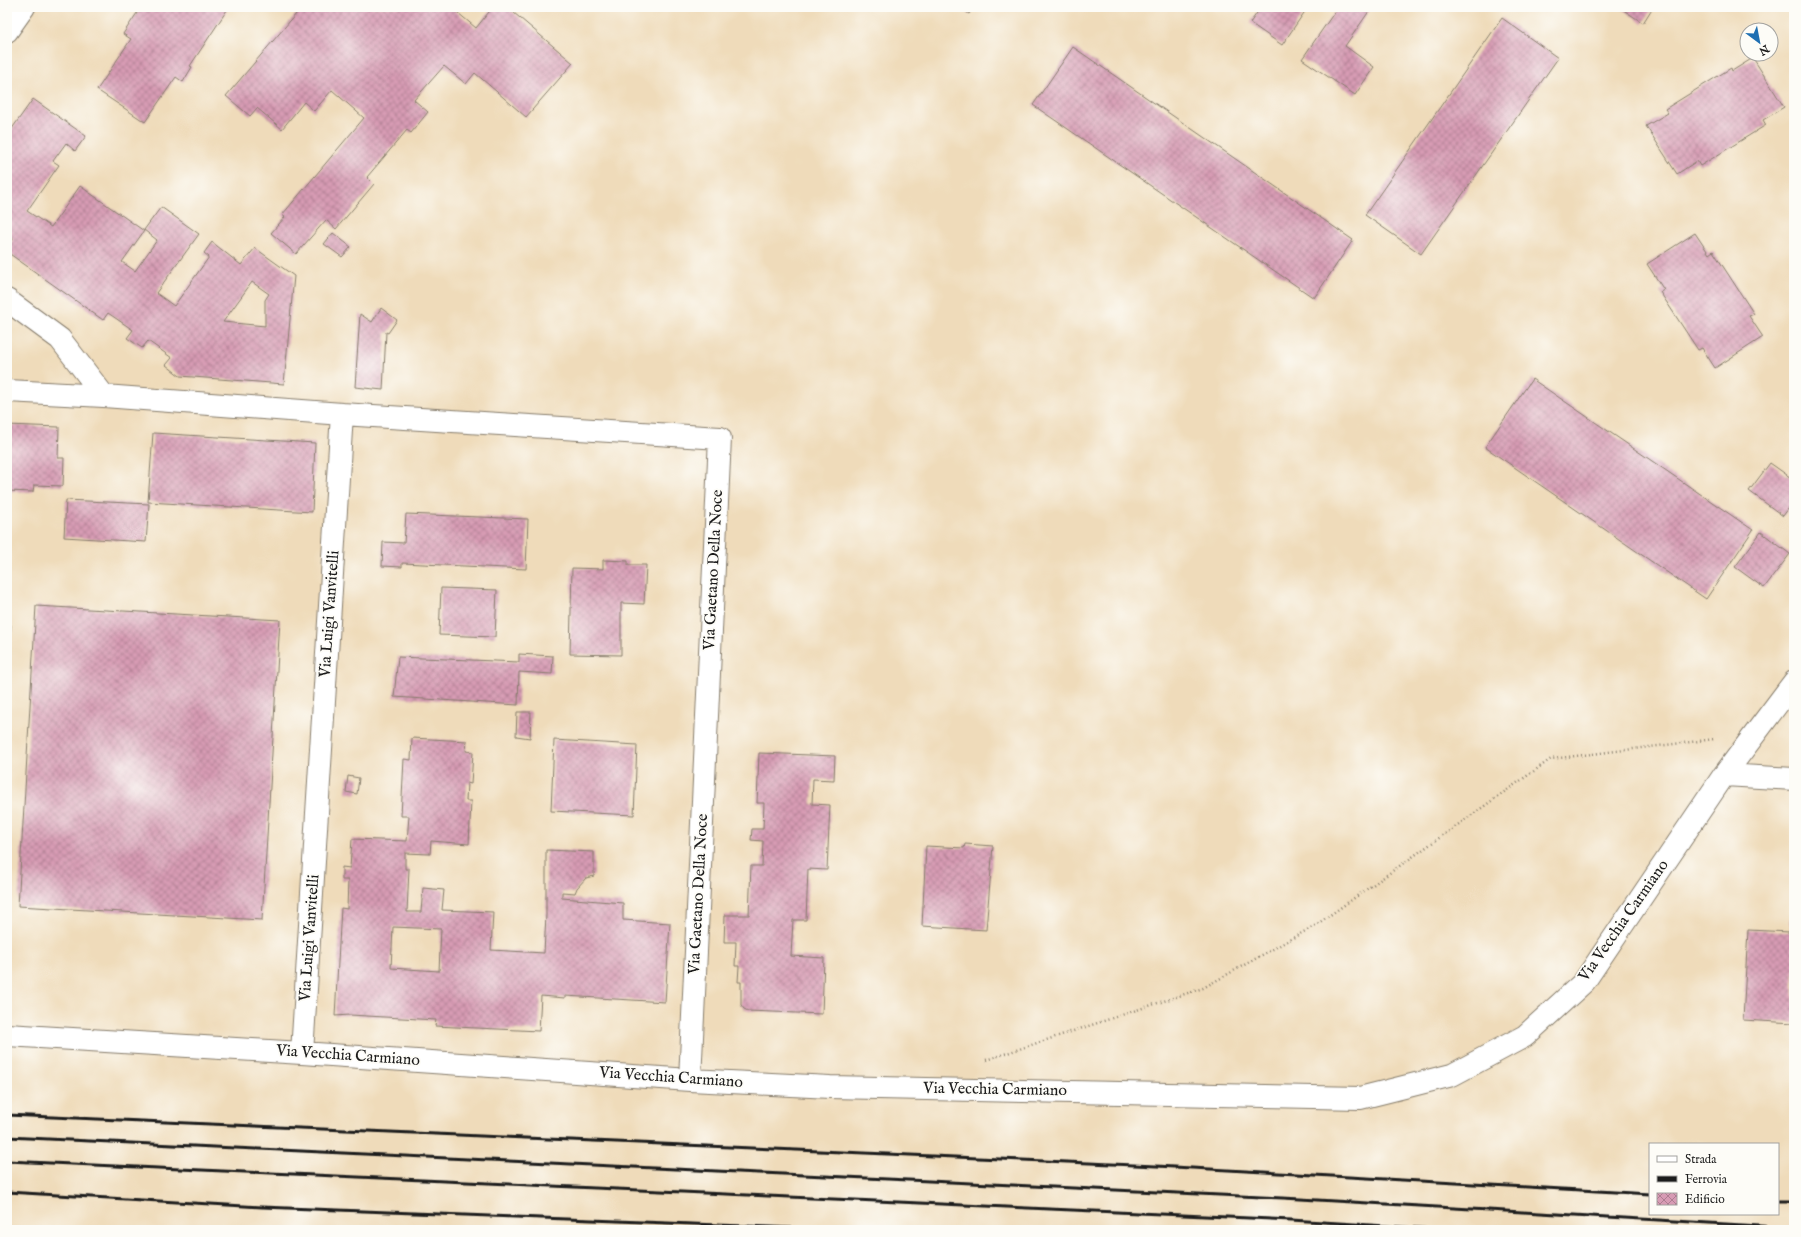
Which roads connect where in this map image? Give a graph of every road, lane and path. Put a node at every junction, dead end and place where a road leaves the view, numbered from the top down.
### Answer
1 (24, 7) edge
2 (7, 31) edge
3 (7, 300) edge
4 (7, 391) edge
5 (104, 396) junction
6 (342, 414) junction
7 (1794, 682) edge
8 (1753, 736) junction
9 (1724, 775) junction
10 (1794, 779) edge
11 (7, 1035) edge
12 (302, 1052) junction
13 (984, 1061) dead end
14 (690, 1080) junction

1 - 2 street
3 - 5 street
4 - 5 street
5 - 6 street
6 - 12 street, Via Luigi Vanvitelli
6 - 14 street, Via Gaetano Della Noce
7 - 8 street, Via Vecchia Carmiano
8 - 9 street, Via Vecchia Carmiano
8 - 13 path
9 - 10 street
9 - 14 street, Via Vecchia Carmiano
11 - 12 street, Via Vecchia Carmiano
12 - 14 street, Via Vecchia Carmiano

